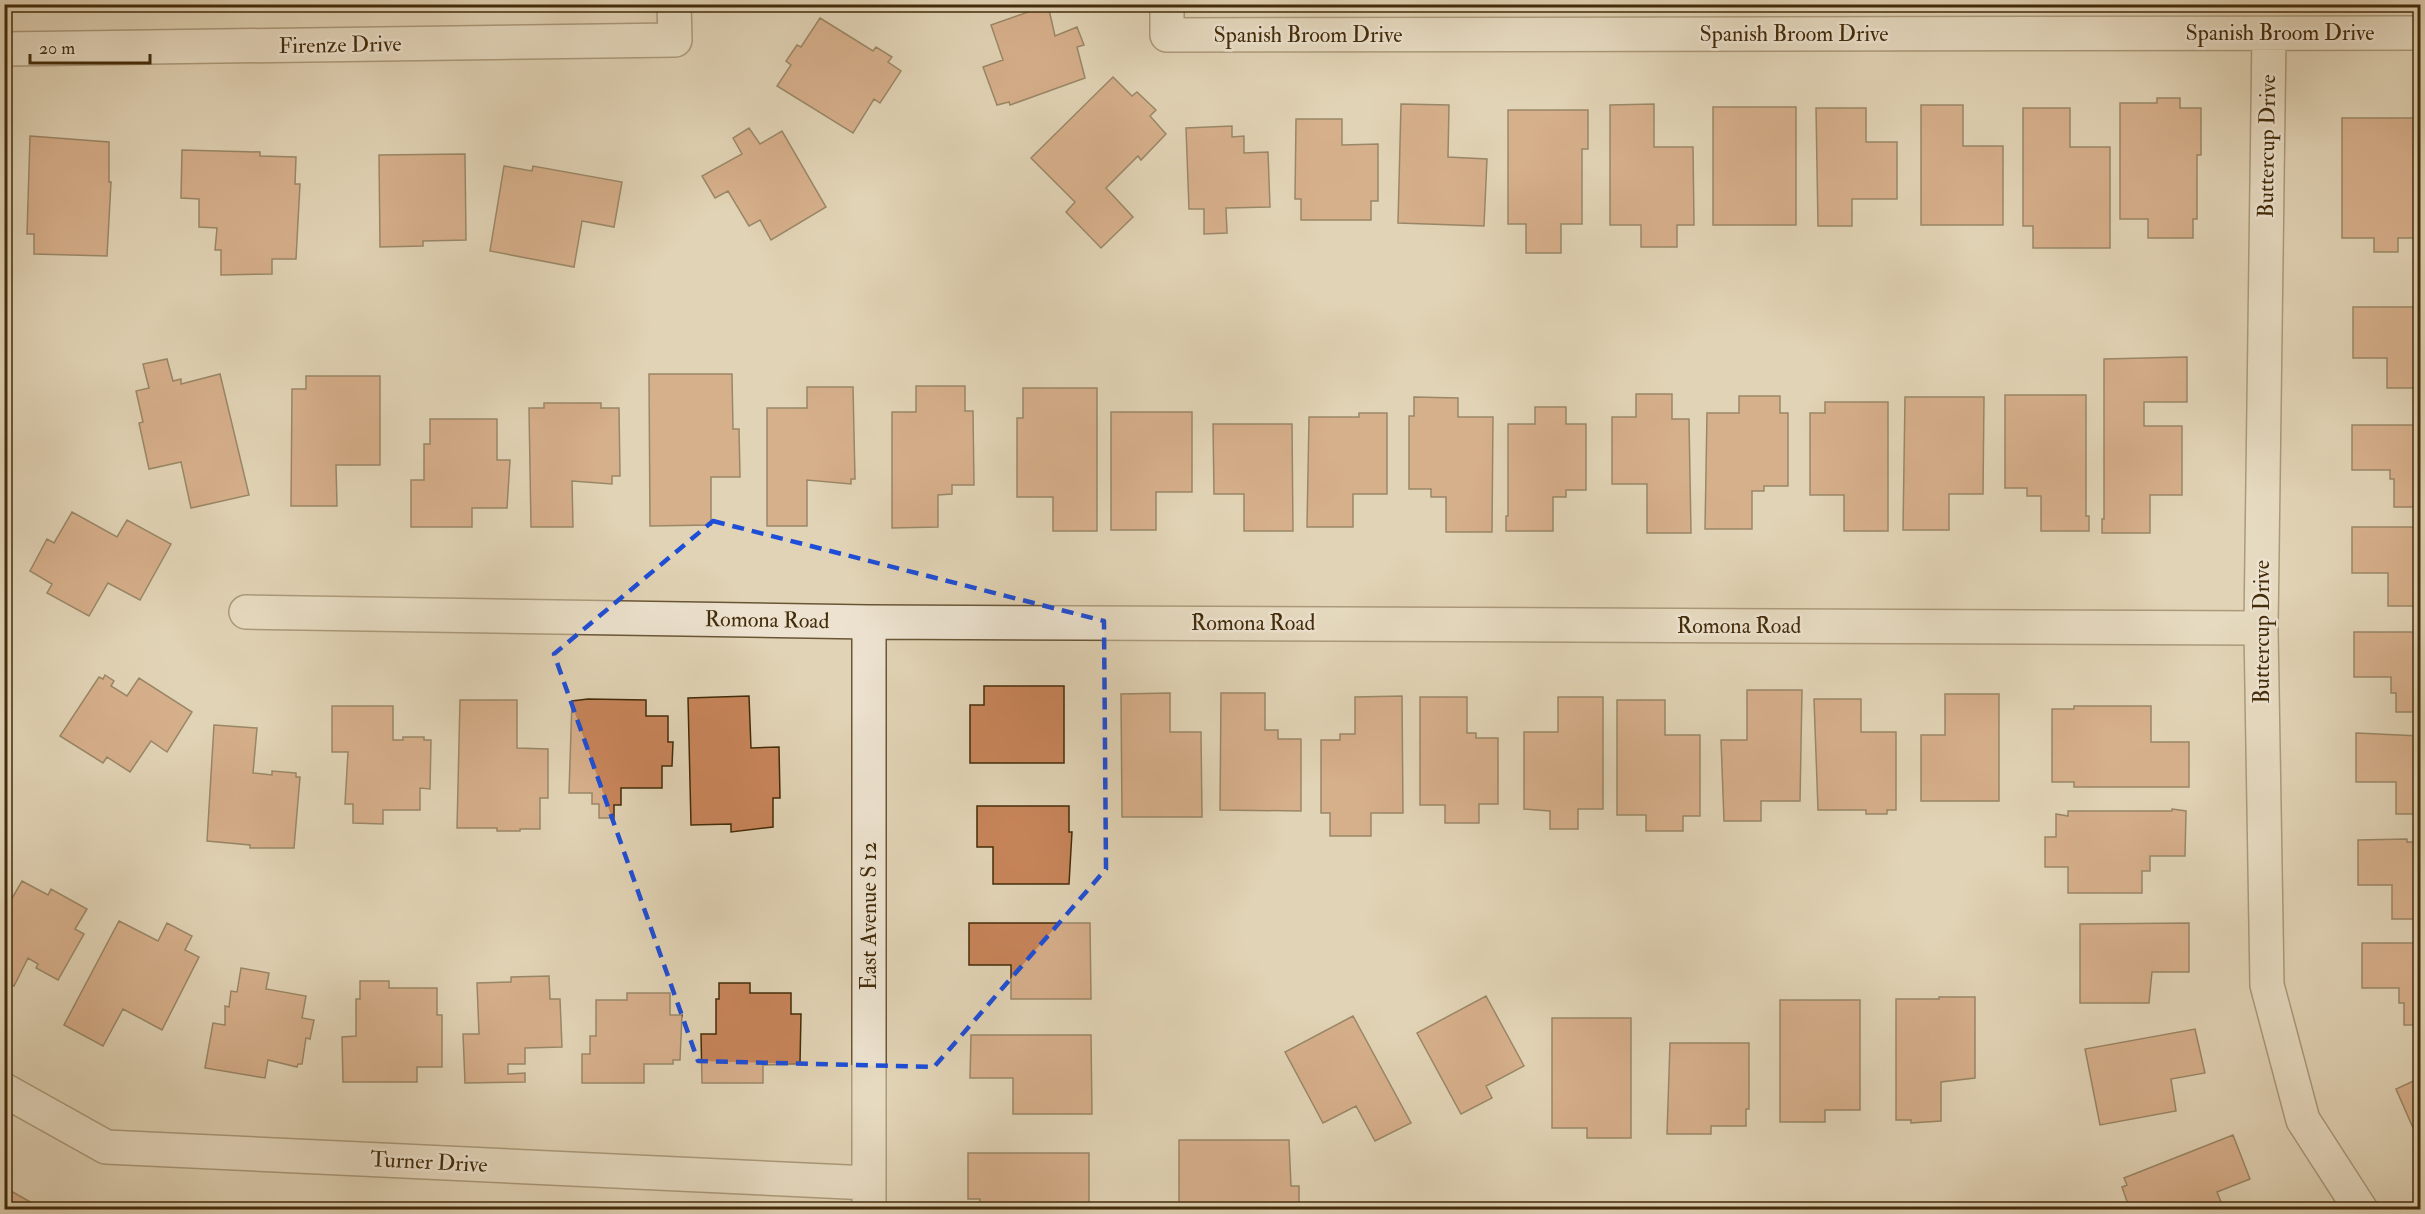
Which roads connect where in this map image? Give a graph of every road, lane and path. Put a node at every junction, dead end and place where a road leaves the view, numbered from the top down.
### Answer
1 (674, 4) edge
2 (1167, 20) edge
3 (2421, 33) edge
4 (2269, 34) junction
5 (4, 49) edge
6 (246, 612) dead end
7 (869, 622) junction
8 (2261, 628) junction
9 (4, 1090) edge
10 (869, 1196) edge
11 (2361, 1209) edge

1 - 5 street, Firenze Drive
2 - 4 street, Spanish Broom Drive
3 - 4 street, Spanish Broom Drive
4 - 8 street, Buttercup Drive
6 - 7 street, Romona Road
7 - 8 street, Romona Road
7 - 10 street, East Avenue S 12
8 - 11 street, Buttercup Drive
9 - 10 street, Turner Drive

